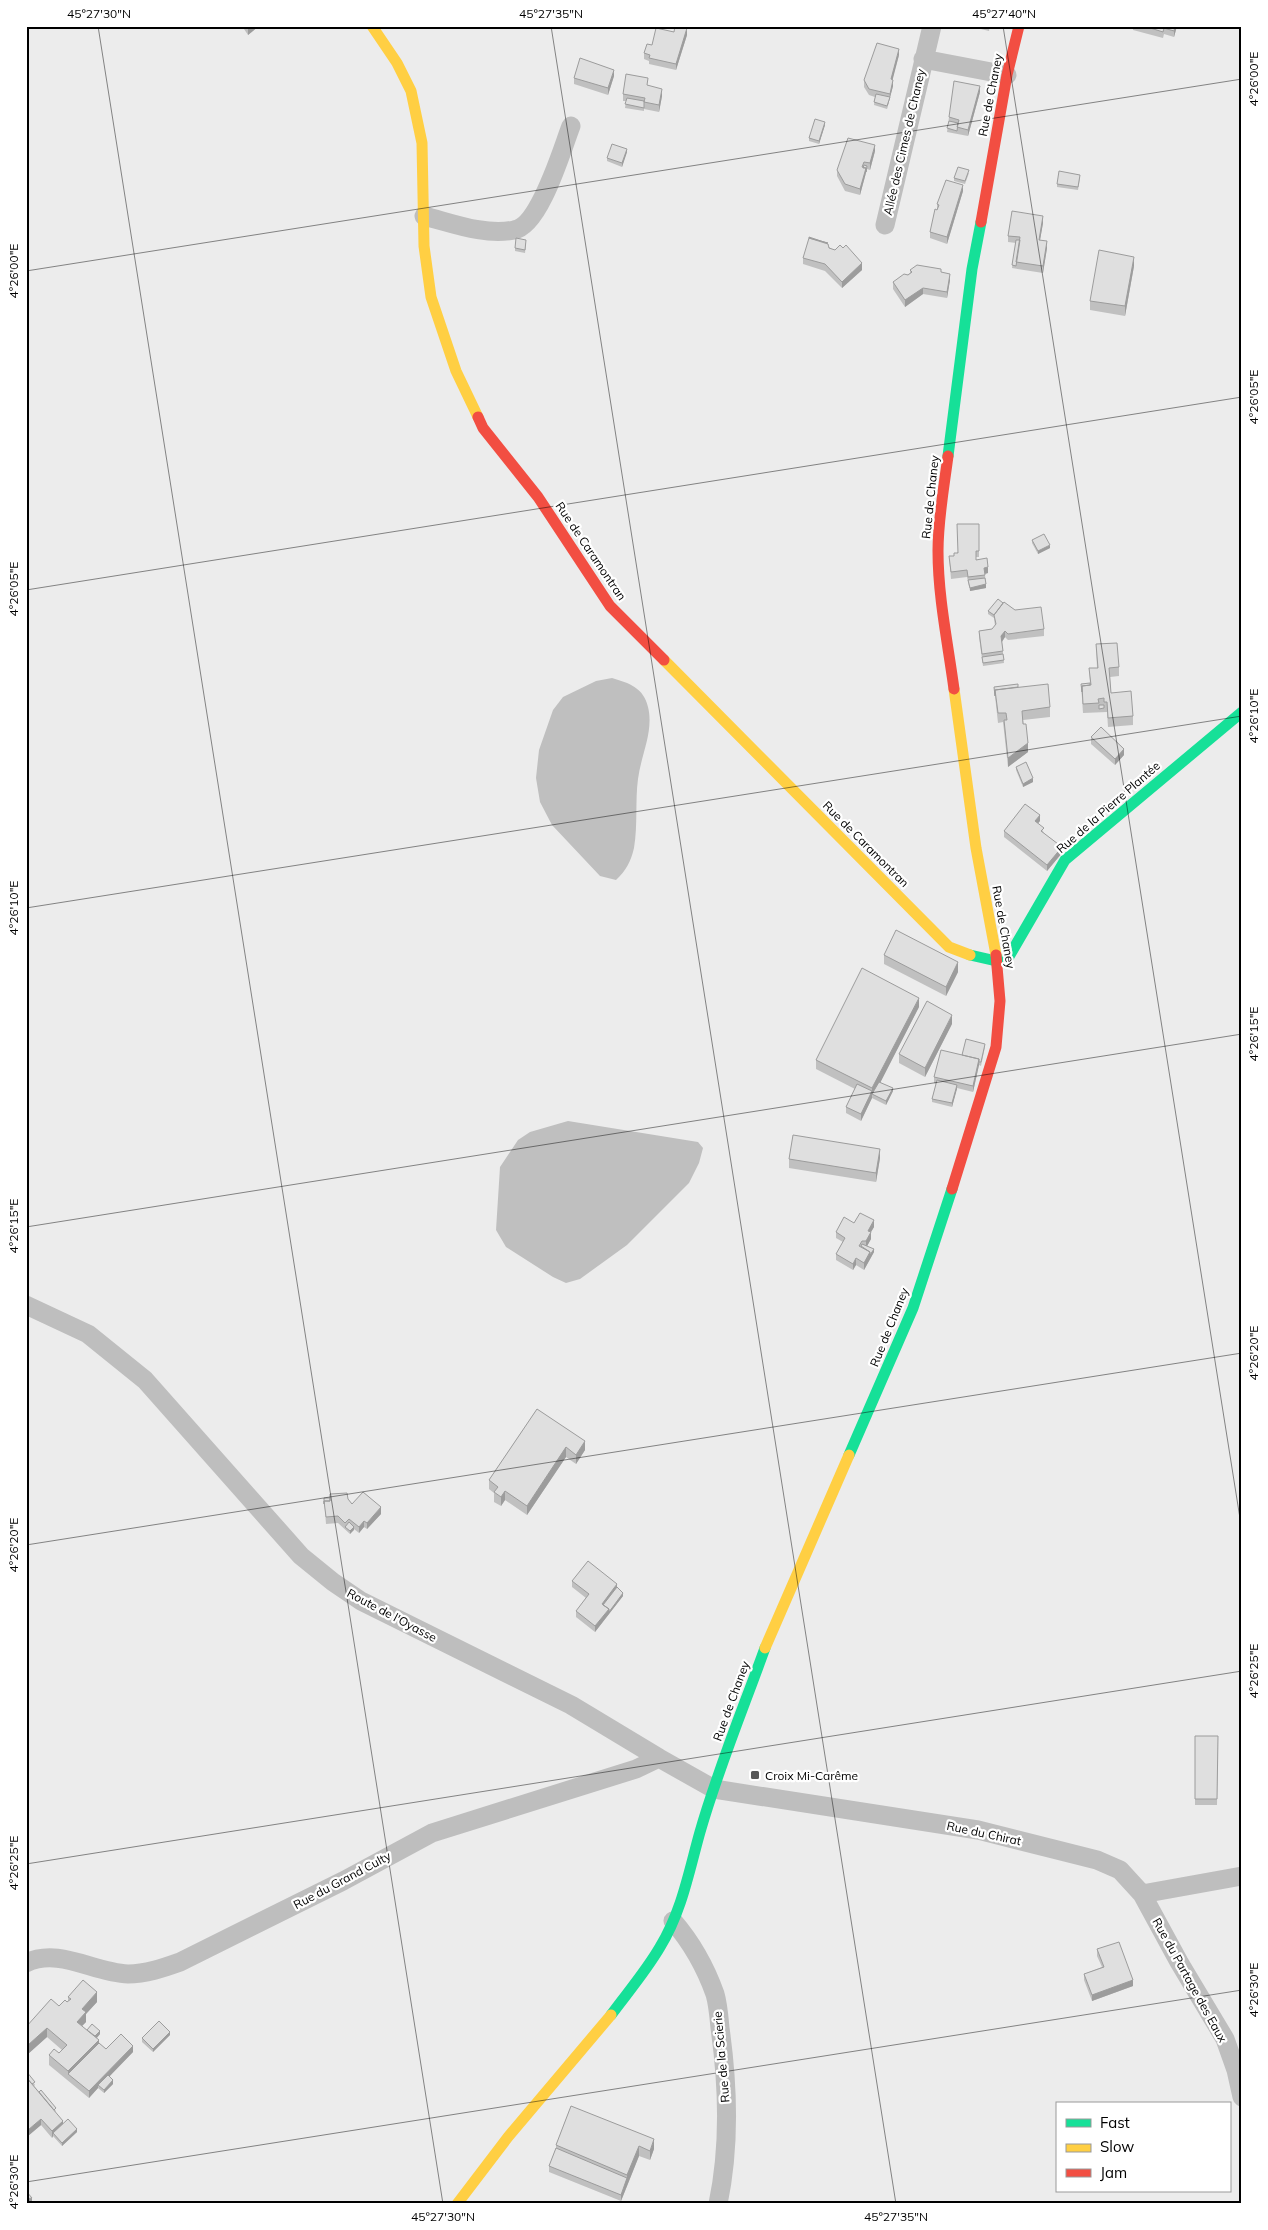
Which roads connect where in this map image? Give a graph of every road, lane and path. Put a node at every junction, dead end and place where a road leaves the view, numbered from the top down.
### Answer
1 (372, 26) edge
2 (932, 26) edge
3 (1019, 26) edge
4 (923, 59) junction
5 (1007, 75) junction
6 (571, 126) dead end
7 (424, 216) junction
8 (885, 225) dead end
9 (1242, 712) edge
10 (997, 962) junction
11 (26, 1305) edge
12 (659, 1758) junction
13 (714, 1788) junction
14 (1242, 1876) edge
15 (1142, 1894) junction
16 (673, 1921) junction
17 (26, 1963) edge
18 (1242, 2097) edge
19 (457, 2204) edge
20 (718, 2204) edge

1 - 7 street, Rue de Caramontran
2 - 4 street, Allée des Cimes de Chaney
3 - 5 street, Rue de Chaney
4 - 5 street, Allée des Cimes de Chaney
4 - 8 street, Allée des Cimes de Chaney
5 - 10 street, Rue de Chaney
6 - 7 street
7 - 10 street, Rue de Caramontran
9 - 10 street, Rue de la Pierre Plantée
10 - 13 street, Rue de Chaney
11 - 12 street, Route de l'Oyasse
12 - 13 street, Route de l'Oyasse
12 - 17 street, Rue du Grand Culty
13 - 15 street, Rue du Chirat
13 - 16 street, Rue de Chaney
14 - 15 street
15 - 18 street, Rue du Partage des Eaux
16 - 19 street, Rue de Chaney
16 - 20 street, Rue de la Scierie

